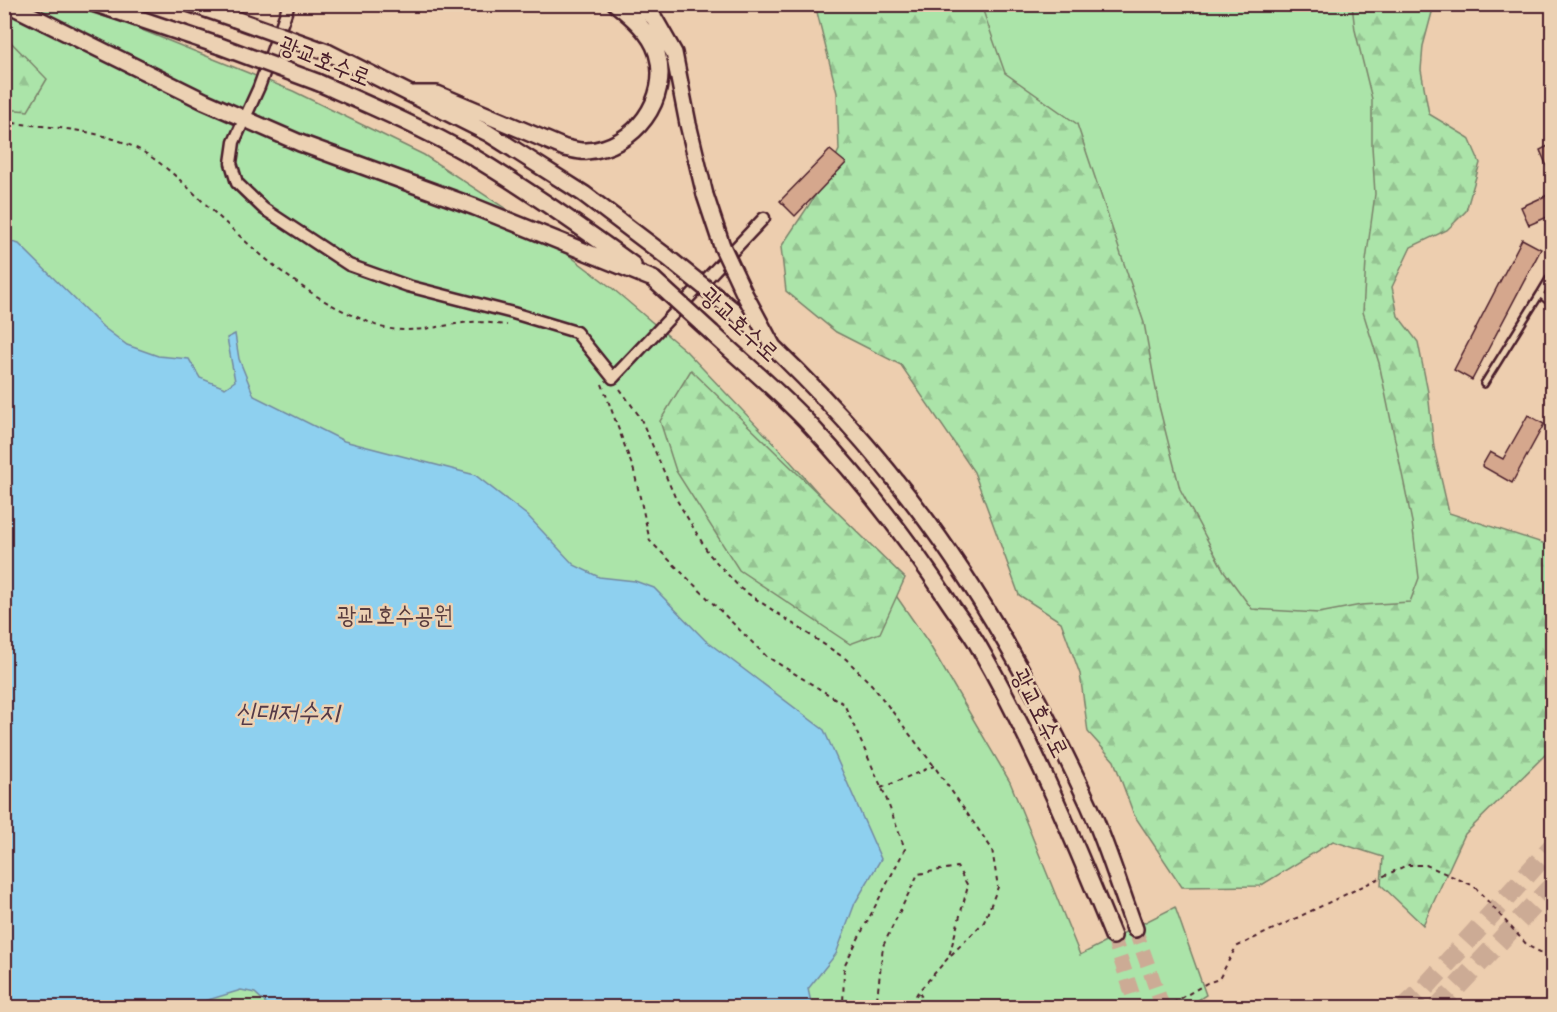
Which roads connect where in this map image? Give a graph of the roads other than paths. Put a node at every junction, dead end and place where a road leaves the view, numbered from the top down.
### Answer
1 (8, 4) edge
2 (96, 4) edge
3 (191, 4) edge
4 (289, 4) edge
5 (616, 4) edge
6 (639, 4) edge
7 (409, 94) junction
8 (244, 119) junction
9 (764, 218) dead end
10 (1552, 274) edge
11 (654, 279) junction
12 (1540, 294) junction
13 (1552, 304) edge
14 (772, 345) junction
15 (1484, 384) dead end
16 (1135, 929) tunnel mouth
17 (1113, 936) tunnel mouth

1 - 8 main road
2 - 11 main road, 광교호수로, bridge
3 - 7 main road, 광교호수로, bridge
4 - 8 street
5 - 7 main road
6 - 14 main road, bridge
7 - 14 main road, 광교호수로, bridge
8 - 9 street
8 - 11 main road
10 - 12 lane
11 - 17 main road, 광교호수로, bridge
12 - 13 lane
12 - 15 lane
14 - 16 main road, 광교호수로

